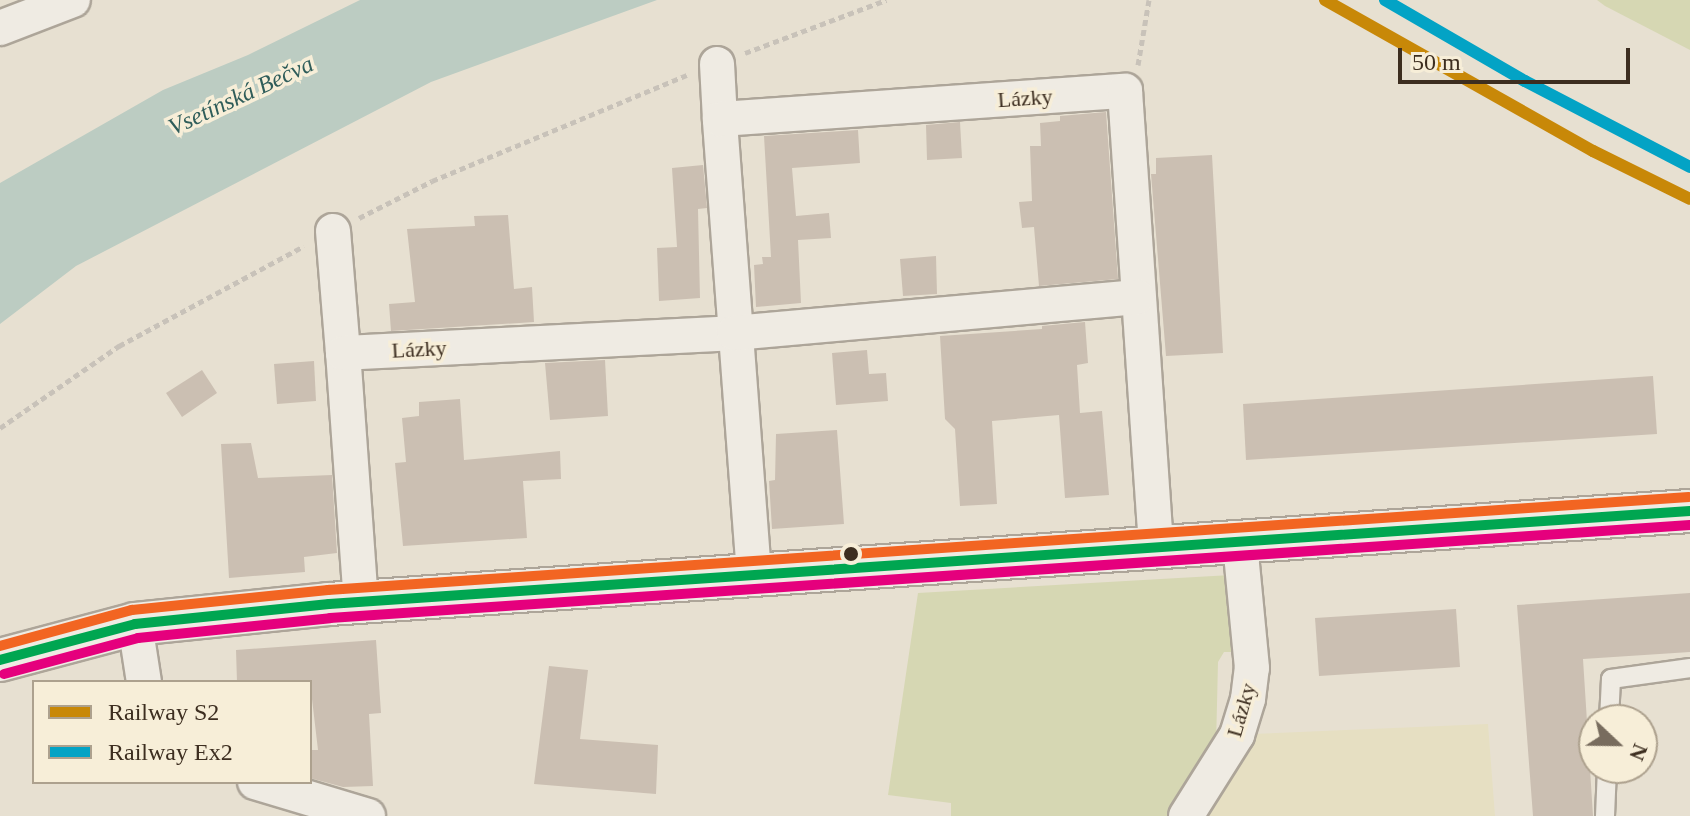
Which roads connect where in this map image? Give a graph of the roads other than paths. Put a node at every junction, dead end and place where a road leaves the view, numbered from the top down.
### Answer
1 (73, 0) edge
2 (0, 28) edge
3 (717, 64) road end
4 (720, 119) junction
5 (333, 231) road end
6 (1137, 297) junction
7 (734, 333) junction
8 (343, 353) junction
9 (1690, 511) edge
10 (1240, 543) junction
11 (1156, 548) junction
12 (754, 574) junction
13 (361, 603) junction
14 (135, 624) junction
15 (0, 660) edge
16 (1690, 668) edge
17 (144, 680) edge
18 (1610, 704) edge
19 (262, 784) edge
20 (1606, 784) edge
21 (368, 816) edge
22 (1186, 816) edge
23 (1605, 816) edge

1 - 2 street
3 - 4 street
4 - 6 street, Lázky
4 - 7 street
5 - 8 street
6 - 7 street, Lázky
6 - 11 street
7 - 8 street, Lázky
7 - 12 street
8 - 13 street
9 - 10 street
10 - 11 street
10 - 22 street, Lázky
11 - 12 street
12 - 13 street
13 - 14 street
14 - 15 street
14 - 17 street
16 - 18 lane
19 - 21 street
20 - 23 lane

